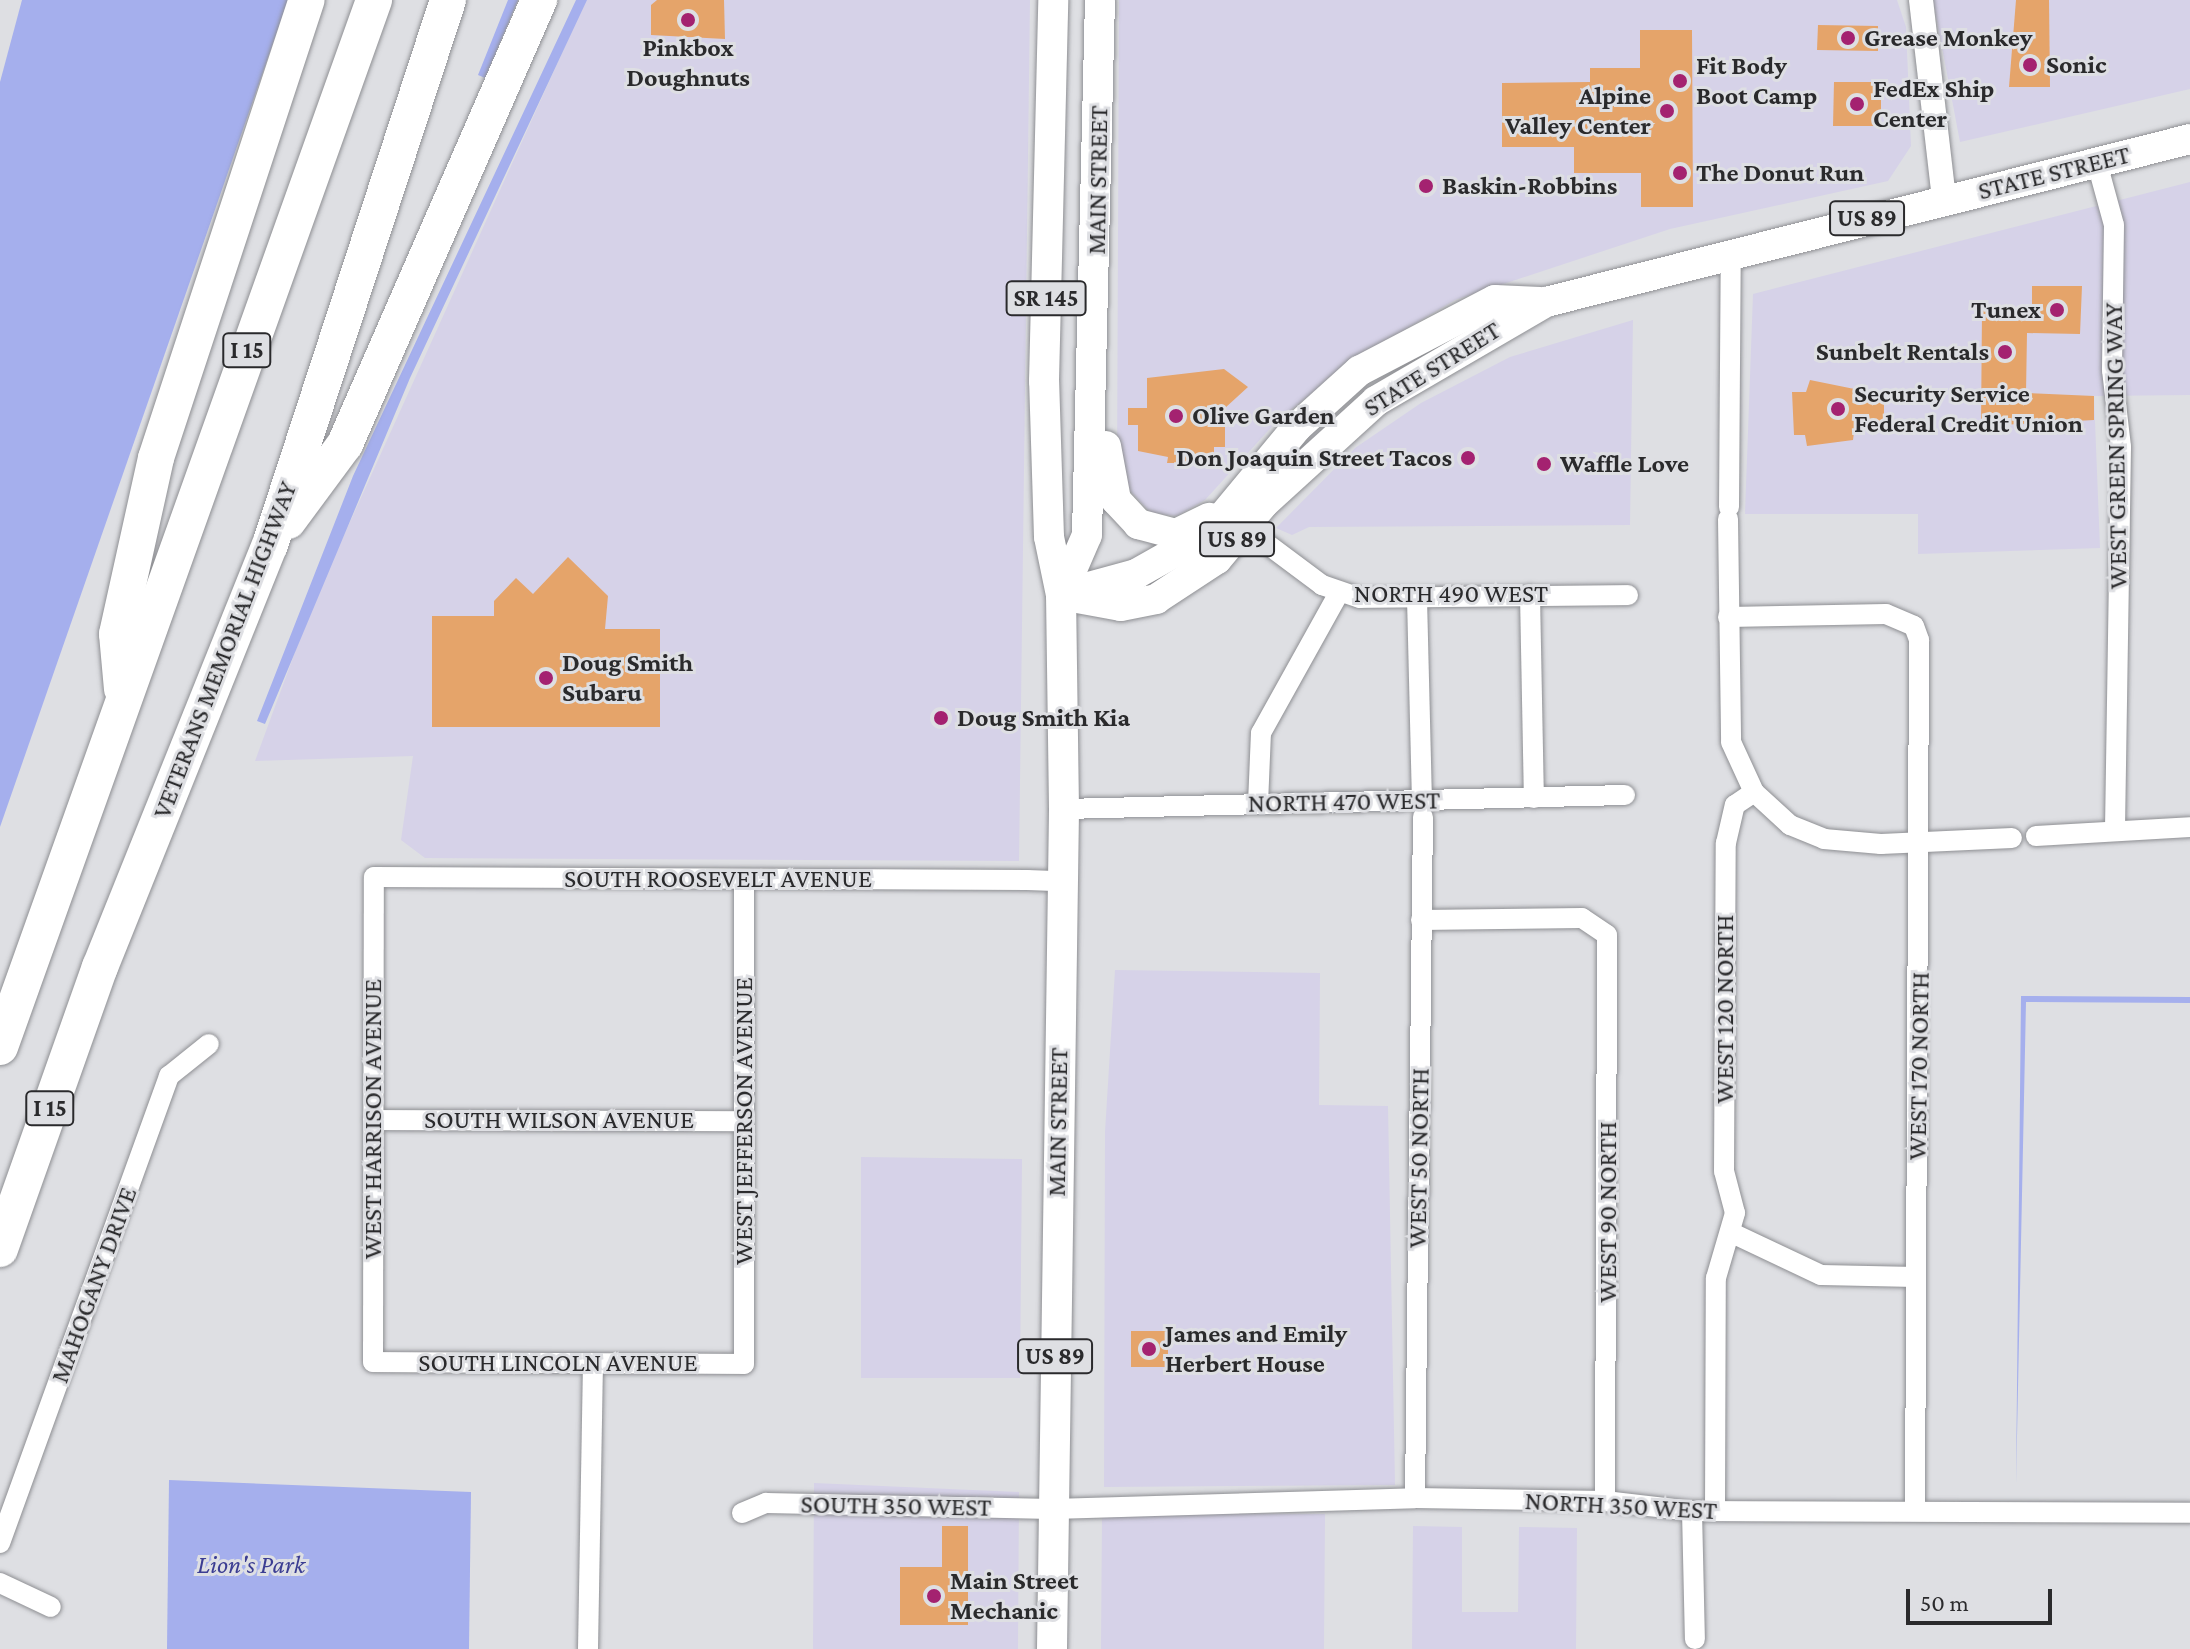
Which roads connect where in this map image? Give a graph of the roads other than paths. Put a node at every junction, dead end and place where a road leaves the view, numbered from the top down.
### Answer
1 (307, 0) edge
2 (374, 0) edge
3 (448, 0) edge
4 (539, 0) edge
5 (1053, 0) edge
6 (1100, 0) edge
7 (1921, 0) edge
8 (2190, 139) edge
9 (2097, 163) junction
10 (1944, 199) junction
11 (1731, 252) junction
12 (1546, 302) junction
13 (1096, 350) junction
14 (1231, 502) junction
15 (1247, 529) junction
16 (270, 545) junction
17 (1339, 593) junction
18 (1061, 595) junction
19 (1530, 595) junction
20 (1628, 595) dead end
21 (1417, 598) junction
22 (1728, 617) junction
23 (124, 701) junction
24 (1754, 792) junction
25 (1625, 795) dead end
26 (1534, 798) junction
27 (1258, 804) junction
28 (1064, 809) junction
29 (1422, 809) junction
30 (2115, 827) junction
31 (2190, 827) edge
32 (2036, 836) dead end
33 (2012, 838) dead end
34 (1922, 843) junction
35 (374, 877) joint
36 (744, 879) junction
37 (1061, 881) junction
38 (1421, 920) junction
39 (209, 1044) dead end
40 (0, 1047) edge
41 (373, 1120) junction
42 (744, 1121) junction
43 (1732, 1233) junction
44 (0, 1249) edge
45 (1916, 1277) junction
46 (373, 1362) joint
47 (593, 1363) junction
48 (744, 1364) joint
49 (1415, 1498) junction
50 (1605, 1501) junction
51 (1915, 1508) junction
52 (1053, 1509) junction
53 (1692, 1511) junction
54 (1715, 1511) junction
55 (742, 1513) dead end
56 (2190, 1513) edge
57 (0, 1543) edge
58 (0, 1583) edge
59 (51, 1607) dead end
60 (1695, 1639) dead end
61 (588, 1649) edge
62 (1052, 1649) edge

1 - 23 highway
2 - 23 highway, I 15
3 - 16 highway, VETERANS MEMORIAL HIGHWAY / I 15
4 - 16 highway
5 - 18 main road, MAIN STREET / SR 145
6 - 13 main road, MAIN STREET / SR 145
7 - 10 street
8 - 9 main road, STATE STREET / US 89
9 - 10 main road, STATE STREET / US 89
9 - 30 street, WEST GREEN SPRING WAY
10 - 11 main road, STATE STREET / US 89
11 - 12 main road, STATE STREET / US 89
11 - 22 street
12 - 14 main road, STATE STREET / US 89
12 - 15 main road, STATE STREET / US 89
13 - 14 main road, US 89
13 - 18 main road, MAIN STREET / SR 145
14 - 18 main road, US 89
15 - 17 street, NORTH 490 WEST
15 - 18 main road, STATE STREET / US 89
16 - 44 highway, VETERANS MEMORIAL HIGHWAY / I 15
17 - 21 street, NORTH 490 WEST
17 - 27 street
18 - 28 main road, MAIN STREET / US 89
19 - 20 street, NORTH 490 WEST
19 - 21 street, NORTH 490 WEST
19 - 26 street
21 - 29 street, WEST 50 NORTH
22 - 24 street
22 - 34 street, WEST 170 NORTH
23 - 40 highway, I 15
24 - 34 street
24 - 43 street, WEST 120 NORTH
25 - 26 street, NORTH 470 WEST
26 - 29 street, NORTH 470 WEST
27 - 28 street, NORTH 470 WEST
27 - 29 street, NORTH 470 WEST
28 - 37 main road, MAIN STREET / US 89
29 - 38 street, WEST 50 NORTH
30 - 31 street
30 - 32 street
33 - 34 street
34 - 45 street, WEST 170 NORTH
35 - 36 street, SOUTH ROOSEVELT AVENUE
35 - 41 street, WEST HARRISON AVENUE
36 - 37 street, SOUTH ROOSEVELT AVENUE
36 - 42 street, WEST JEFFERSON AVENUE
37 - 52 main road, MAIN STREET / US 89
38 - 49 street, WEST 50 NORTH
38 - 50 street, WEST 90 NORTH
39 - 57 street, MAHOGANY DRIVE
41 - 42 street, SOUTH WILSON AVENUE
41 - 46 street, WEST HARRISON AVENUE
42 - 48 street, WEST JEFFERSON AVENUE
43 - 45 street
43 - 54 street, WEST 120 NORTH
45 - 51 street, WEST 170 NORTH
46 - 47 street, SOUTH LINCOLN AVENUE
47 - 48 street, SOUTH LINCOLN AVENUE
47 - 61 street
49 - 50 street, NORTH 350 WEST
49 - 52 street, NORTH 350 WEST
50 - 53 street, NORTH 350 WEST
51 - 54 street, NORTH 350 WEST
51 - 56 street, NORTH 350 WEST
52 - 55 street, SOUTH 350 WEST
52 - 62 main road, MAIN STREET / US 89
53 - 54 street, NORTH 350 WEST
53 - 60 street
58 - 59 street

